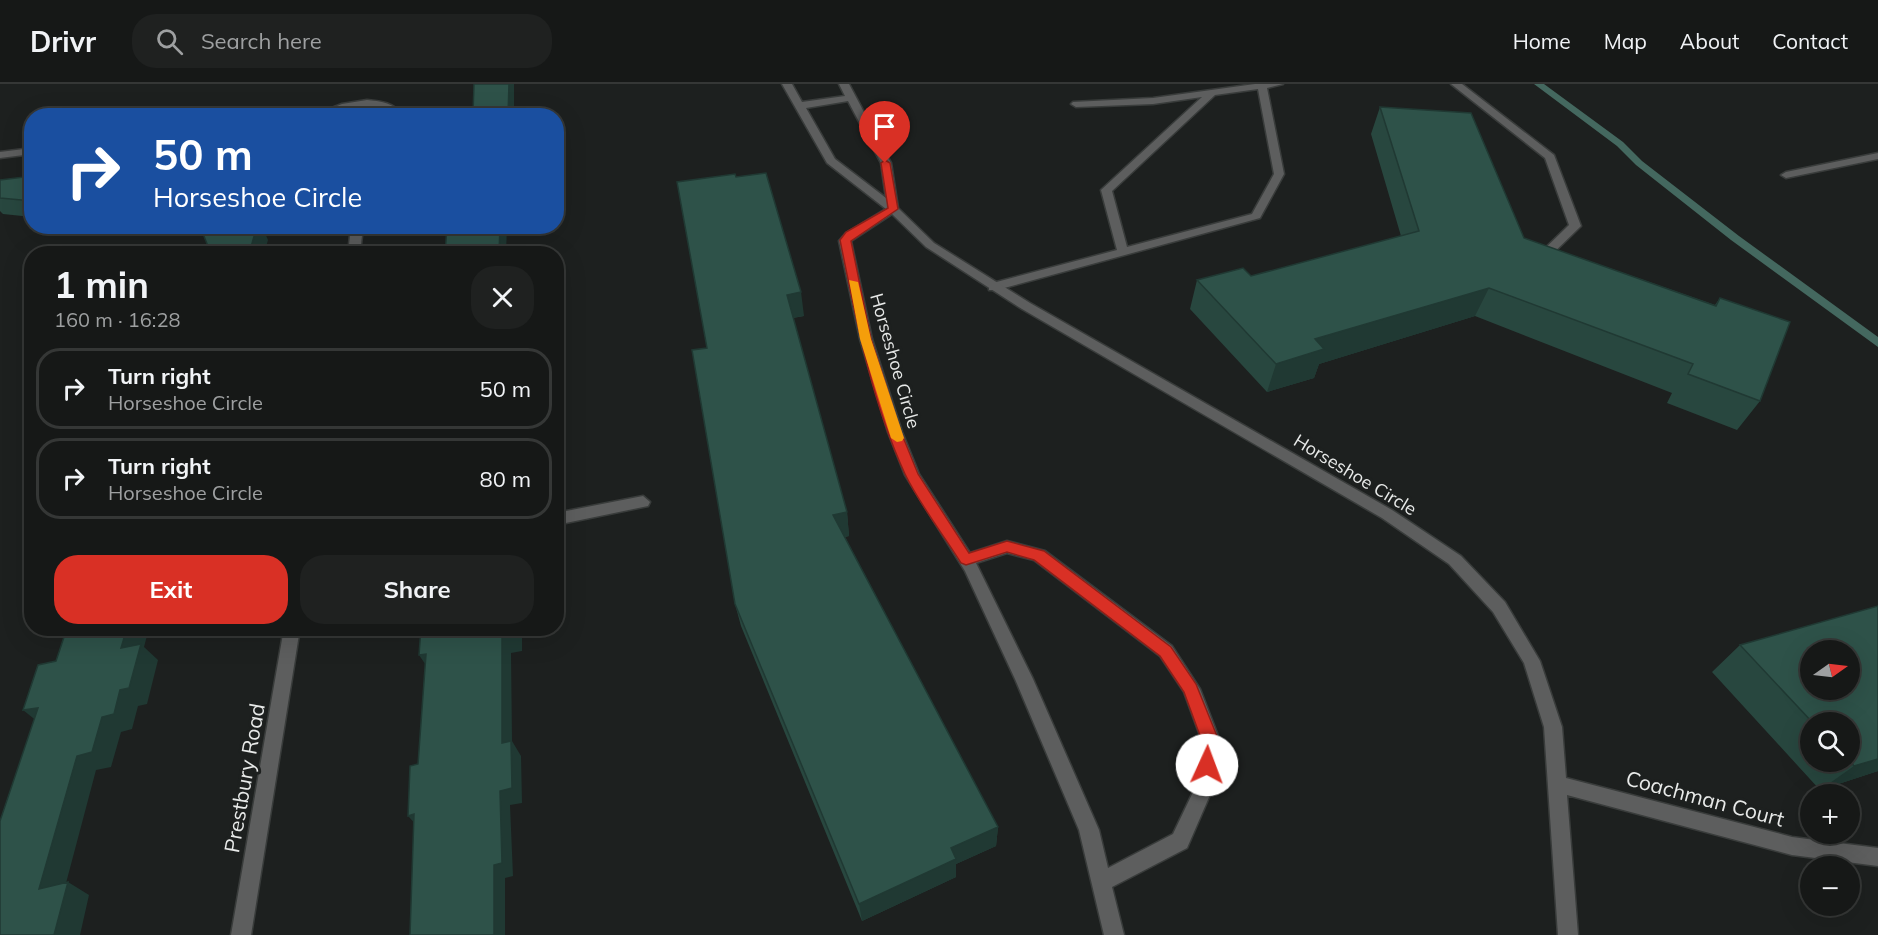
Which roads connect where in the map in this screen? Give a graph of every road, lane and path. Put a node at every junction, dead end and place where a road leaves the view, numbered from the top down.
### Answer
1 (787, 84) edge
2 (844, 84) edge
3 (1278, 84) edge
4 (1456, 84) edge
5 (1262, 86) junction
6 (1212, 93) junction
7 (851, 98) junction
8 (1076, 105) dead end
9 (798, 106) junction
10 (346, 108) edge
11 (391, 108) edge
12 (24, 152) edge
13 (0, 155) edge
14 (1878, 156) edge
15 (1786, 175) dead end
16 (893, 209) junction
17 (1124, 252) junction
18 (1539, 260) edge
19 (993, 286) junction
20 (643, 502) dead end
21 (564, 517) edge
22 (966, 560) junction
23 (291, 636) edge
24 (1557, 784) junction
25 (1878, 857) edge
26 (1101, 882) junction
27 (241, 935) edge
28 (1114, 935) edge
29 (1568, 935) edge

1 - 9 street, Horseshoe Circle
2 - 7 street
3 - 5 street
4 - 18 street
5 - 6 street
5 - 17 street
6 - 8 street
6 - 17 street
7 - 9 street
7 - 16 street
9 - 16 street, Horseshoe Circle
10 - 11 street
12 - 13 street
14 - 15 street
16 - 19 street, Horseshoe Circle
16 - 22 street, Horseshoe Circle
17 - 19 street
19 - 24 street, Horseshoe Circle
20 - 21 street
22 - 26 street, Horseshoe Circle
22 - 26 street
23 - 27 street, Prestbury Road
24 - 25 street, Coachman Court
24 - 29 street, Horseshoe Circle
26 - 28 street, Horseshoe Circle

